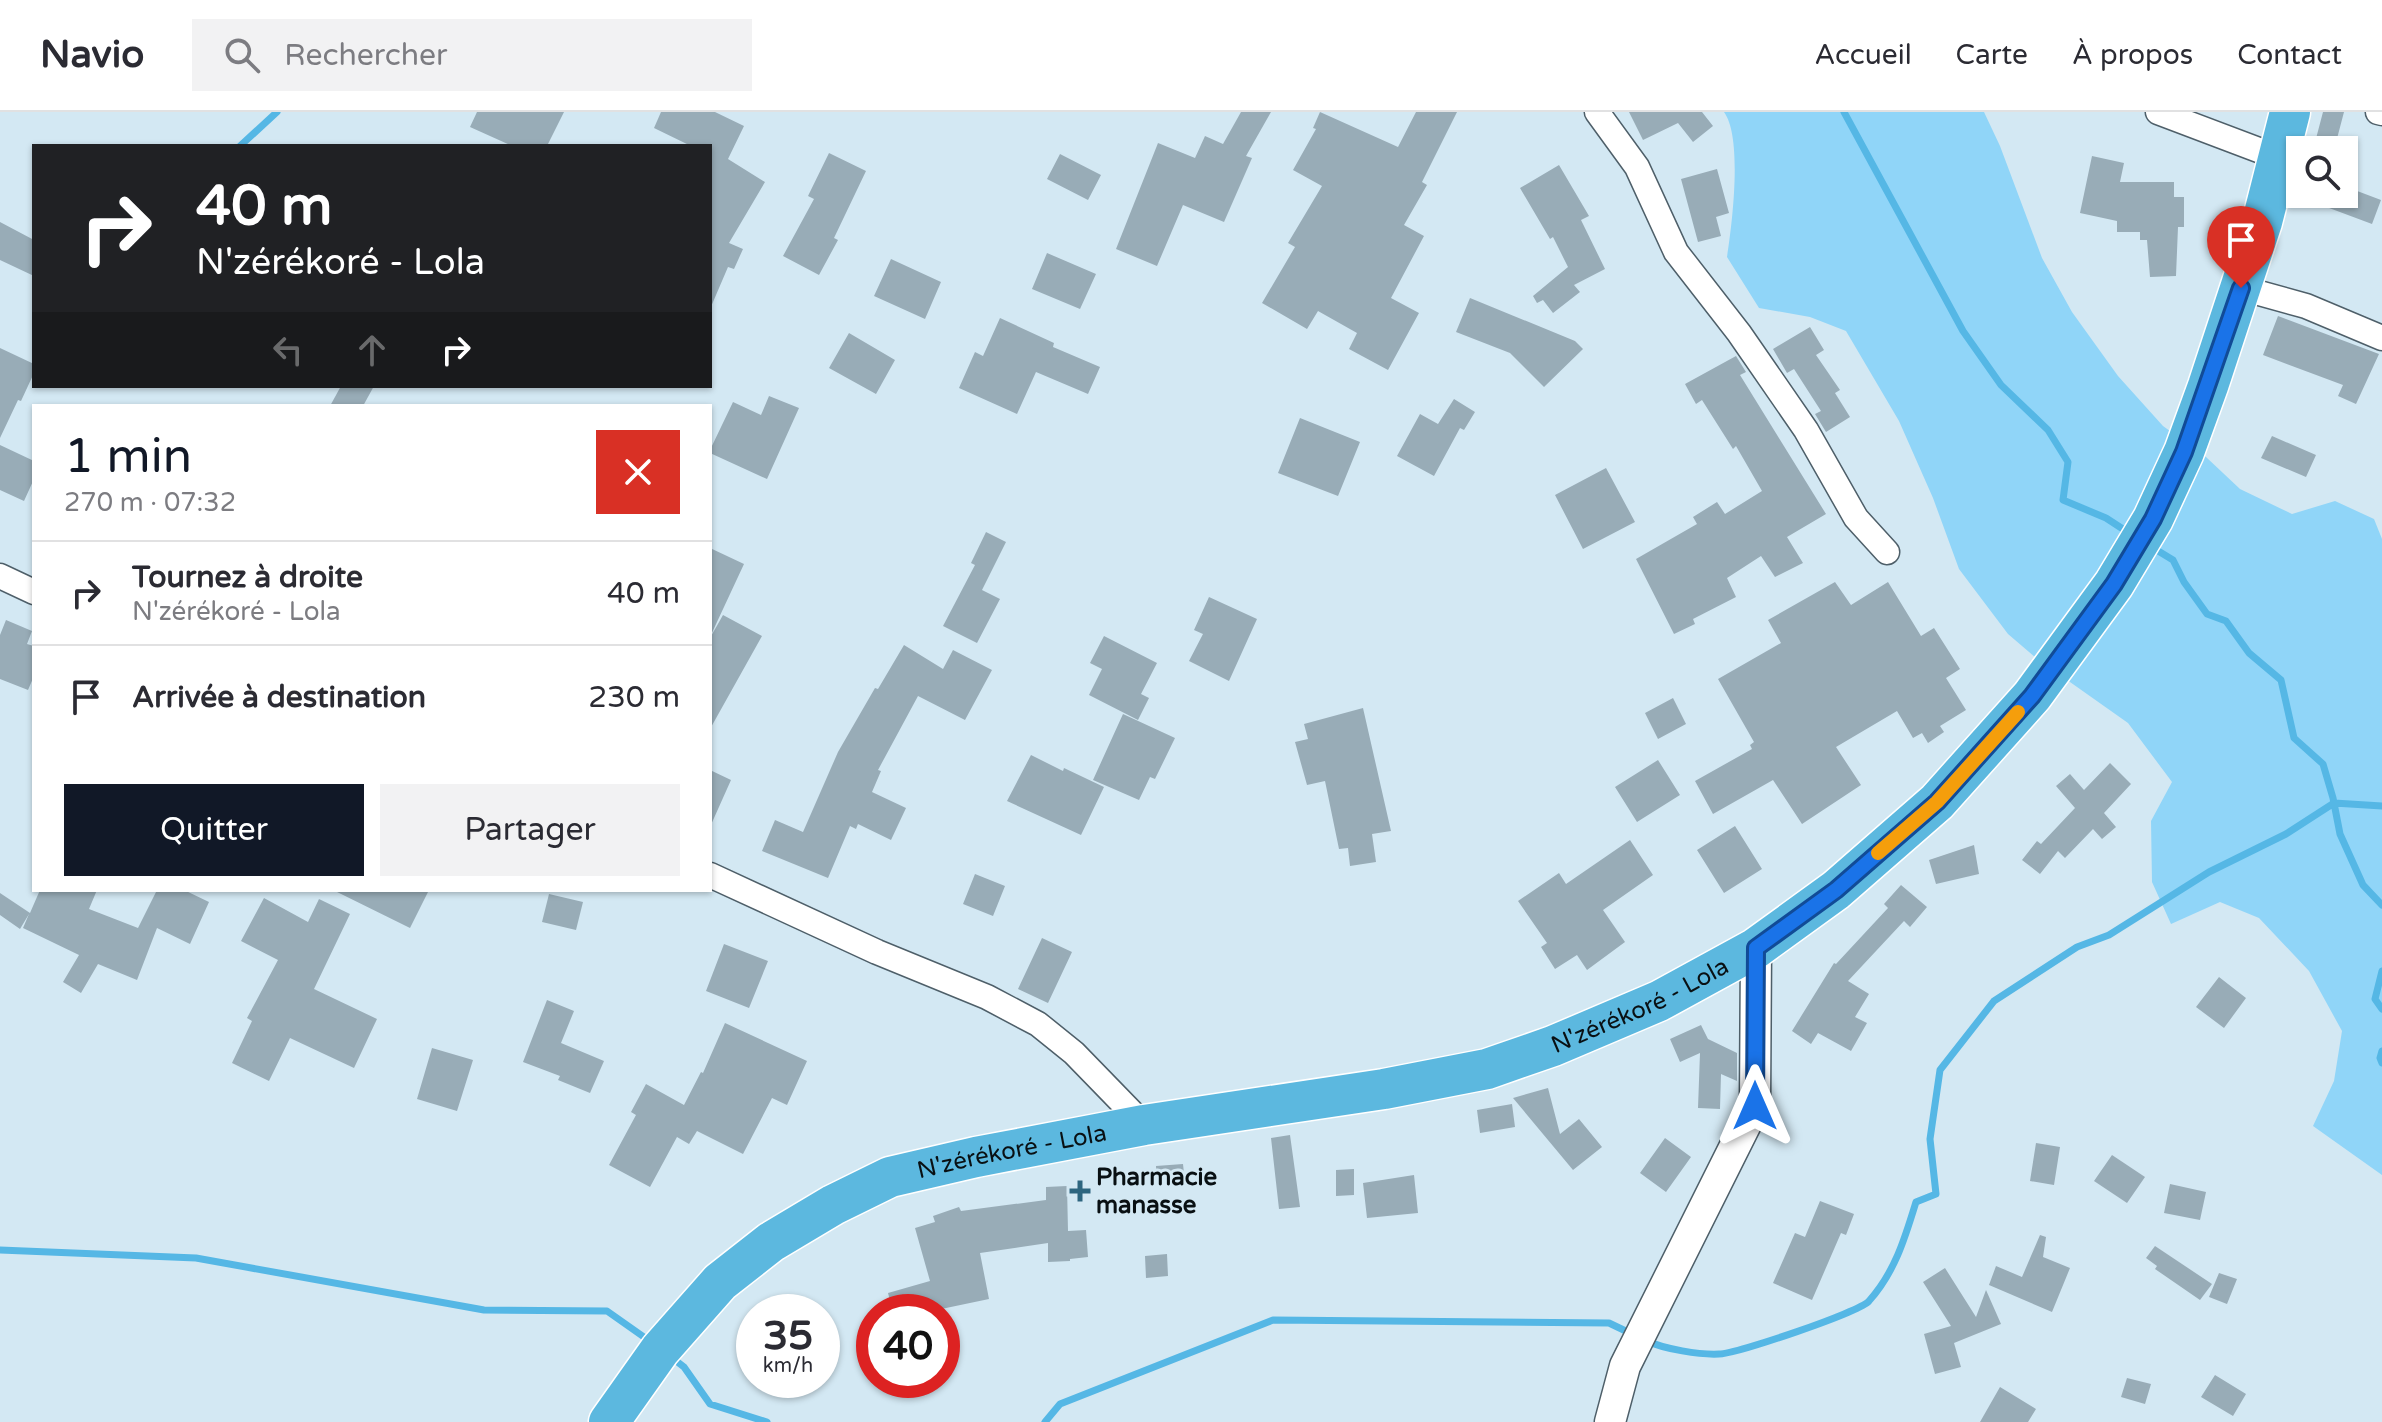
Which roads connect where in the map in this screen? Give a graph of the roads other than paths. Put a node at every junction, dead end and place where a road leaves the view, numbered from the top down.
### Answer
1 (1597, 112) edge
2 (2158, 112) edge
3 (2290, 112) edge
4 (2277, 157) junction
5 (2241, 288) junction
6 (2382, 338) edge
7 (1887, 552) dead end
8 (0, 576) edge
9 (32, 591) edge
10 (712, 876) edge
11 (1756, 948) junction
12 (1144, 1125) junction
13 (609, 1422) edge
14 (1610, 1422) edge

1 - 7 street
2 - 4 street
3 - 4 highway, N'zérékoré - Lola
4 - 5 highway, N'zérékoré - Lola
5 - 6 street
5 - 11 highway, N'zérékoré - Lola
8 - 9 street
10 - 12 street
11 - 12 highway, N'zérékoré - Lola
11 - 14 street
12 - 13 highway, N'zérékoré - Lola

